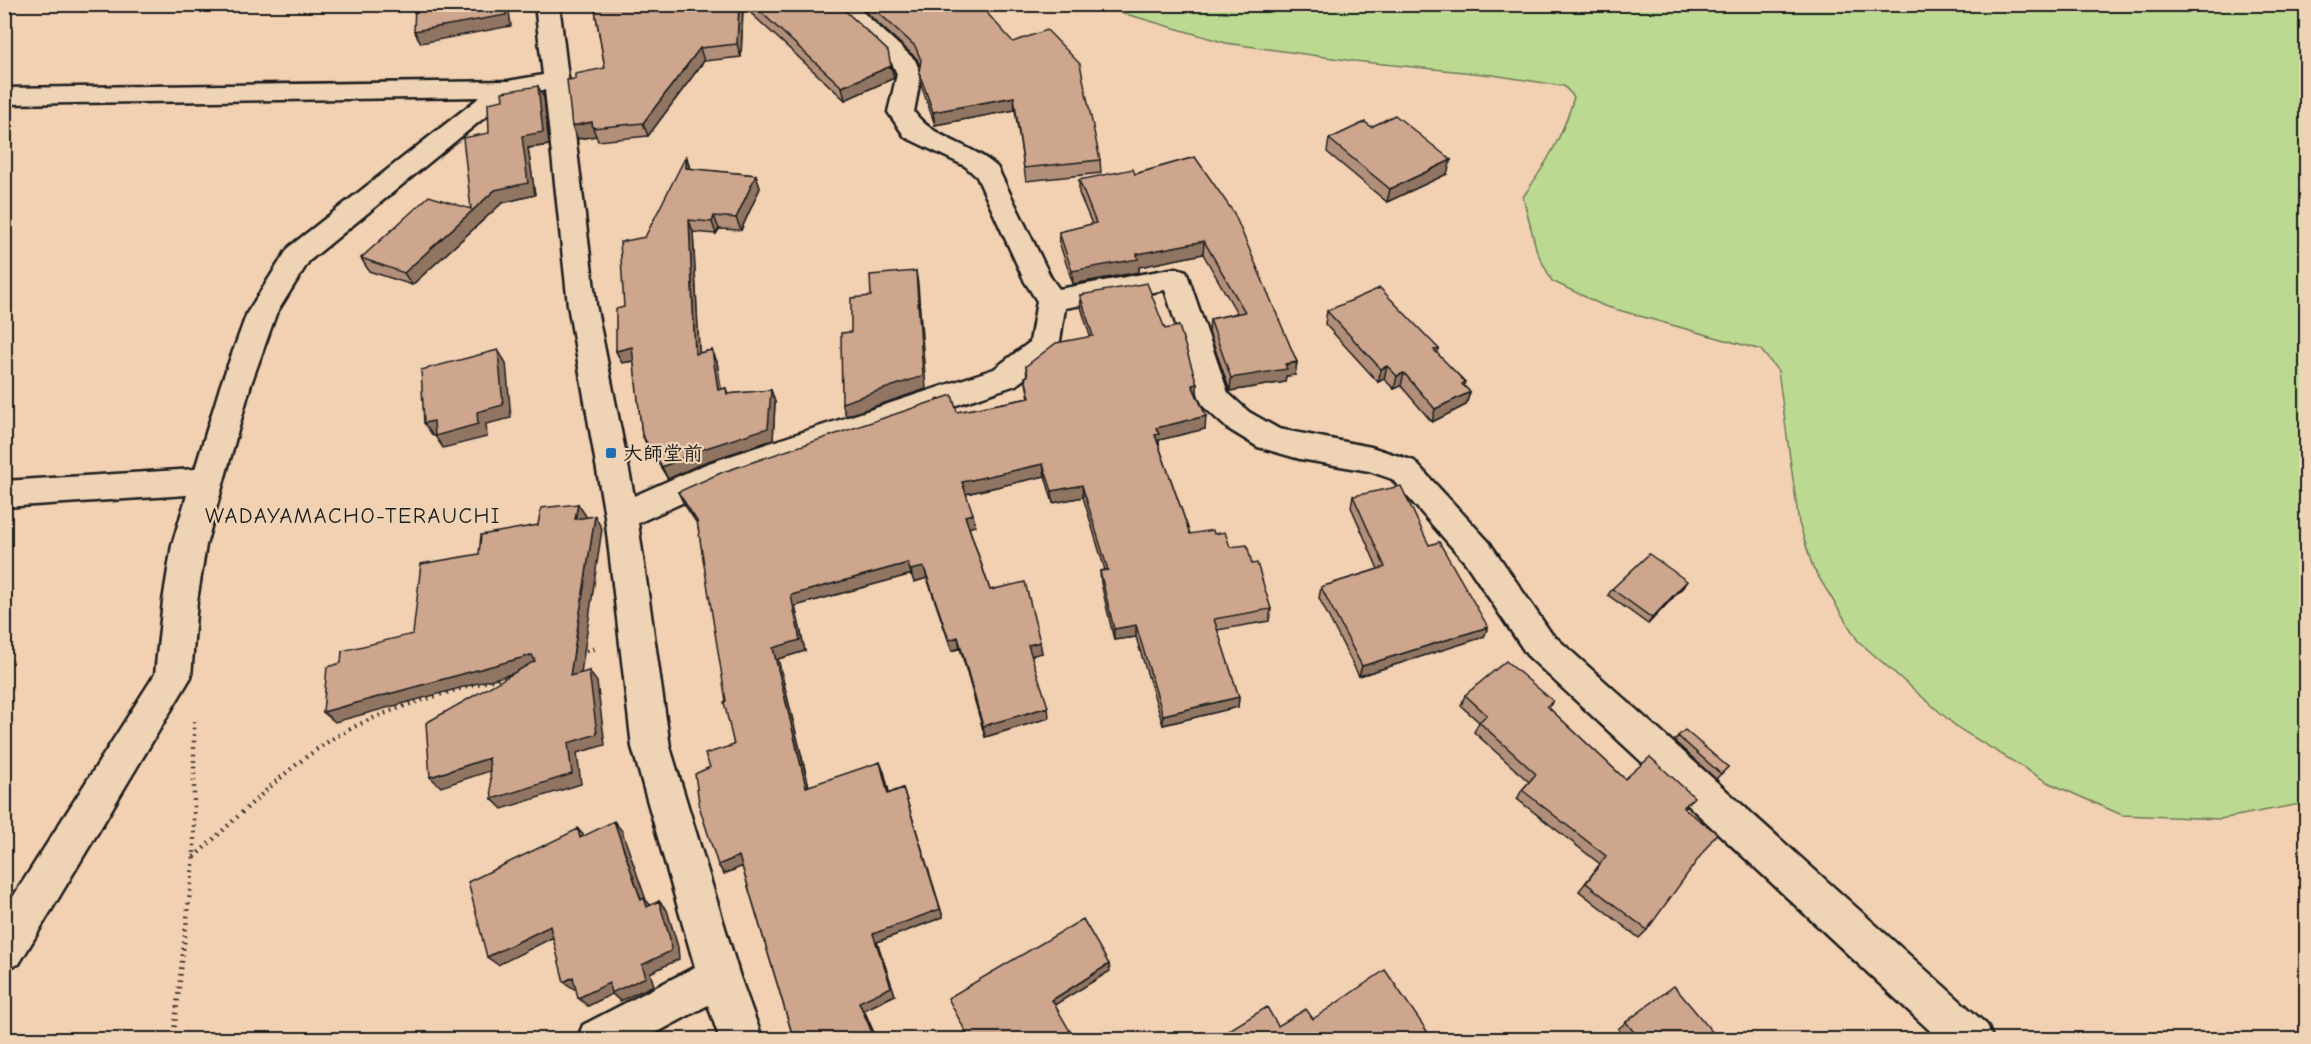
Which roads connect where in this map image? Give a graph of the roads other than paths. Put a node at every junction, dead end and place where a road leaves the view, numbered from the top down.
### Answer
1 (547, 4) edge
2 (840, 4) edge
3 (557, 80) junction
4 (508, 89) junction
5 (4, 96) edge
6 (1052, 300) junction
7 (208, 481) junction
8 (4, 494) edge
9 (621, 516) junction
10 (4, 949) edge
11 (719, 977) junction
12 (598, 1040) edge
13 (742, 1040) edge
14 (1972, 1040) edge

1 - 3 street
2 - 6 street
3 - 4 street
3 - 9 street
4 - 5 street
4 - 7 street
6 - 9 street
6 - 14 street
7 - 8 street
7 - 10 street
9 - 11 street
11 - 12 street
11 - 13 street

